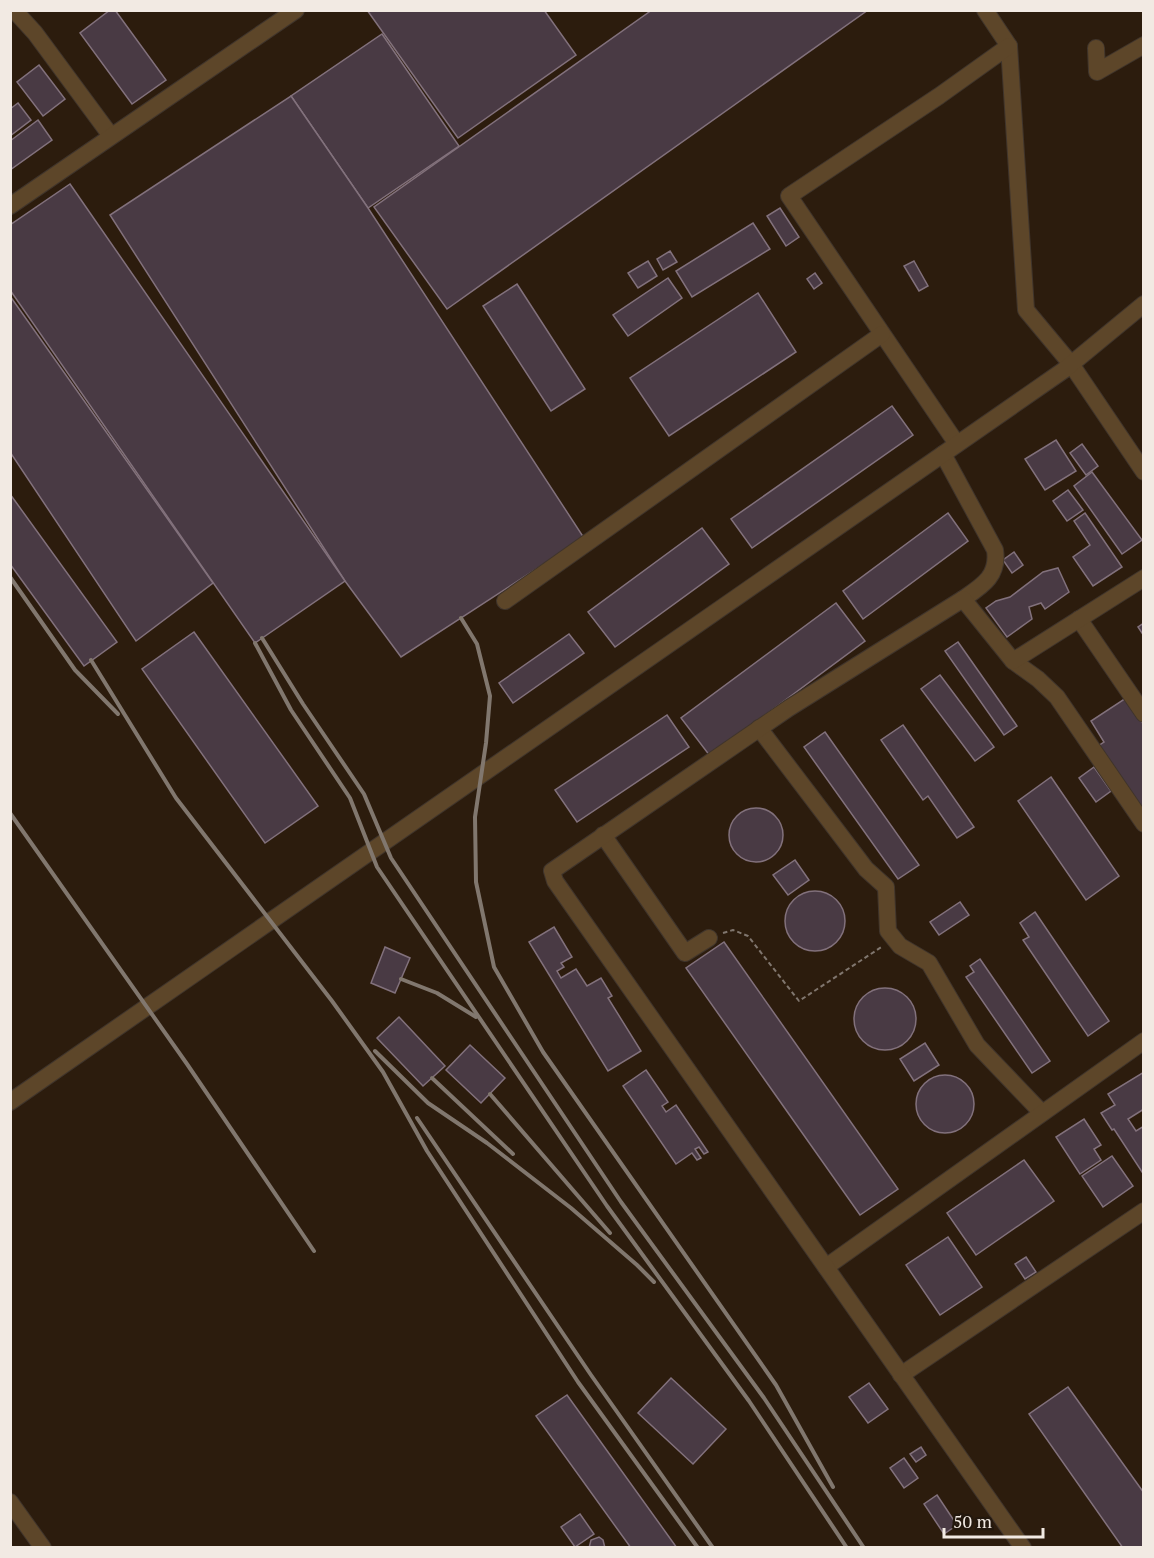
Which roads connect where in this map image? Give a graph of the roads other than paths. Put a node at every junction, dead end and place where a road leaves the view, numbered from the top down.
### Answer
1 (14, 10) edge
2 (296, 10) edge
3 (985, 10) edge
4 (1143, 45) edge
5 (1009, 46) junction
6 (1096, 48) dead end
7 (111, 136) junction
8 (10, 206) edge
9 (1143, 304) edge
10 (882, 334) junction
11 (1067, 367) junction
12 (957, 444) junction
13 (943, 454) junction
14 (1143, 472) edge
15 (1143, 578) edge
16 (963, 599) junction
17 (505, 602) dead end
18 (1079, 619) junction
19 (1013, 661) junction
20 (1143, 714) edge
21 (759, 728) junction
22 (1143, 824) edge
23 (603, 835) junction
24 (709, 938) road end
25 (1143, 1041) edge
26 (10, 1102) edge
27 (1042, 1113) junction
28 (1143, 1211) edge
29 (826, 1267) junction
30 (902, 1375) junction
31 (10, 1502) edge
32 (43, 1548) edge
33 (1023, 1548) edge

1 - 7 street
2 - 7 street
3 - 5 street
4 - 6 street
5 - 10 street
5 - 11 street
7 - 8 street
9 - 11 street
10 - 12 street
10 - 17 street
11 - 12 street
11 - 14 street
12 - 13 street
13 - 16 street
13 - 26 street
15 - 18 street
16 - 19 street
16 - 21 street
18 - 19 street
18 - 20 street
19 - 22 street
21 - 23 street
21 - 27 street
23 - 24 street
23 - 29 street
25 - 27 street
27 - 29 street
28 - 30 street
29 - 30 street
30 - 33 street
31 - 32 street

